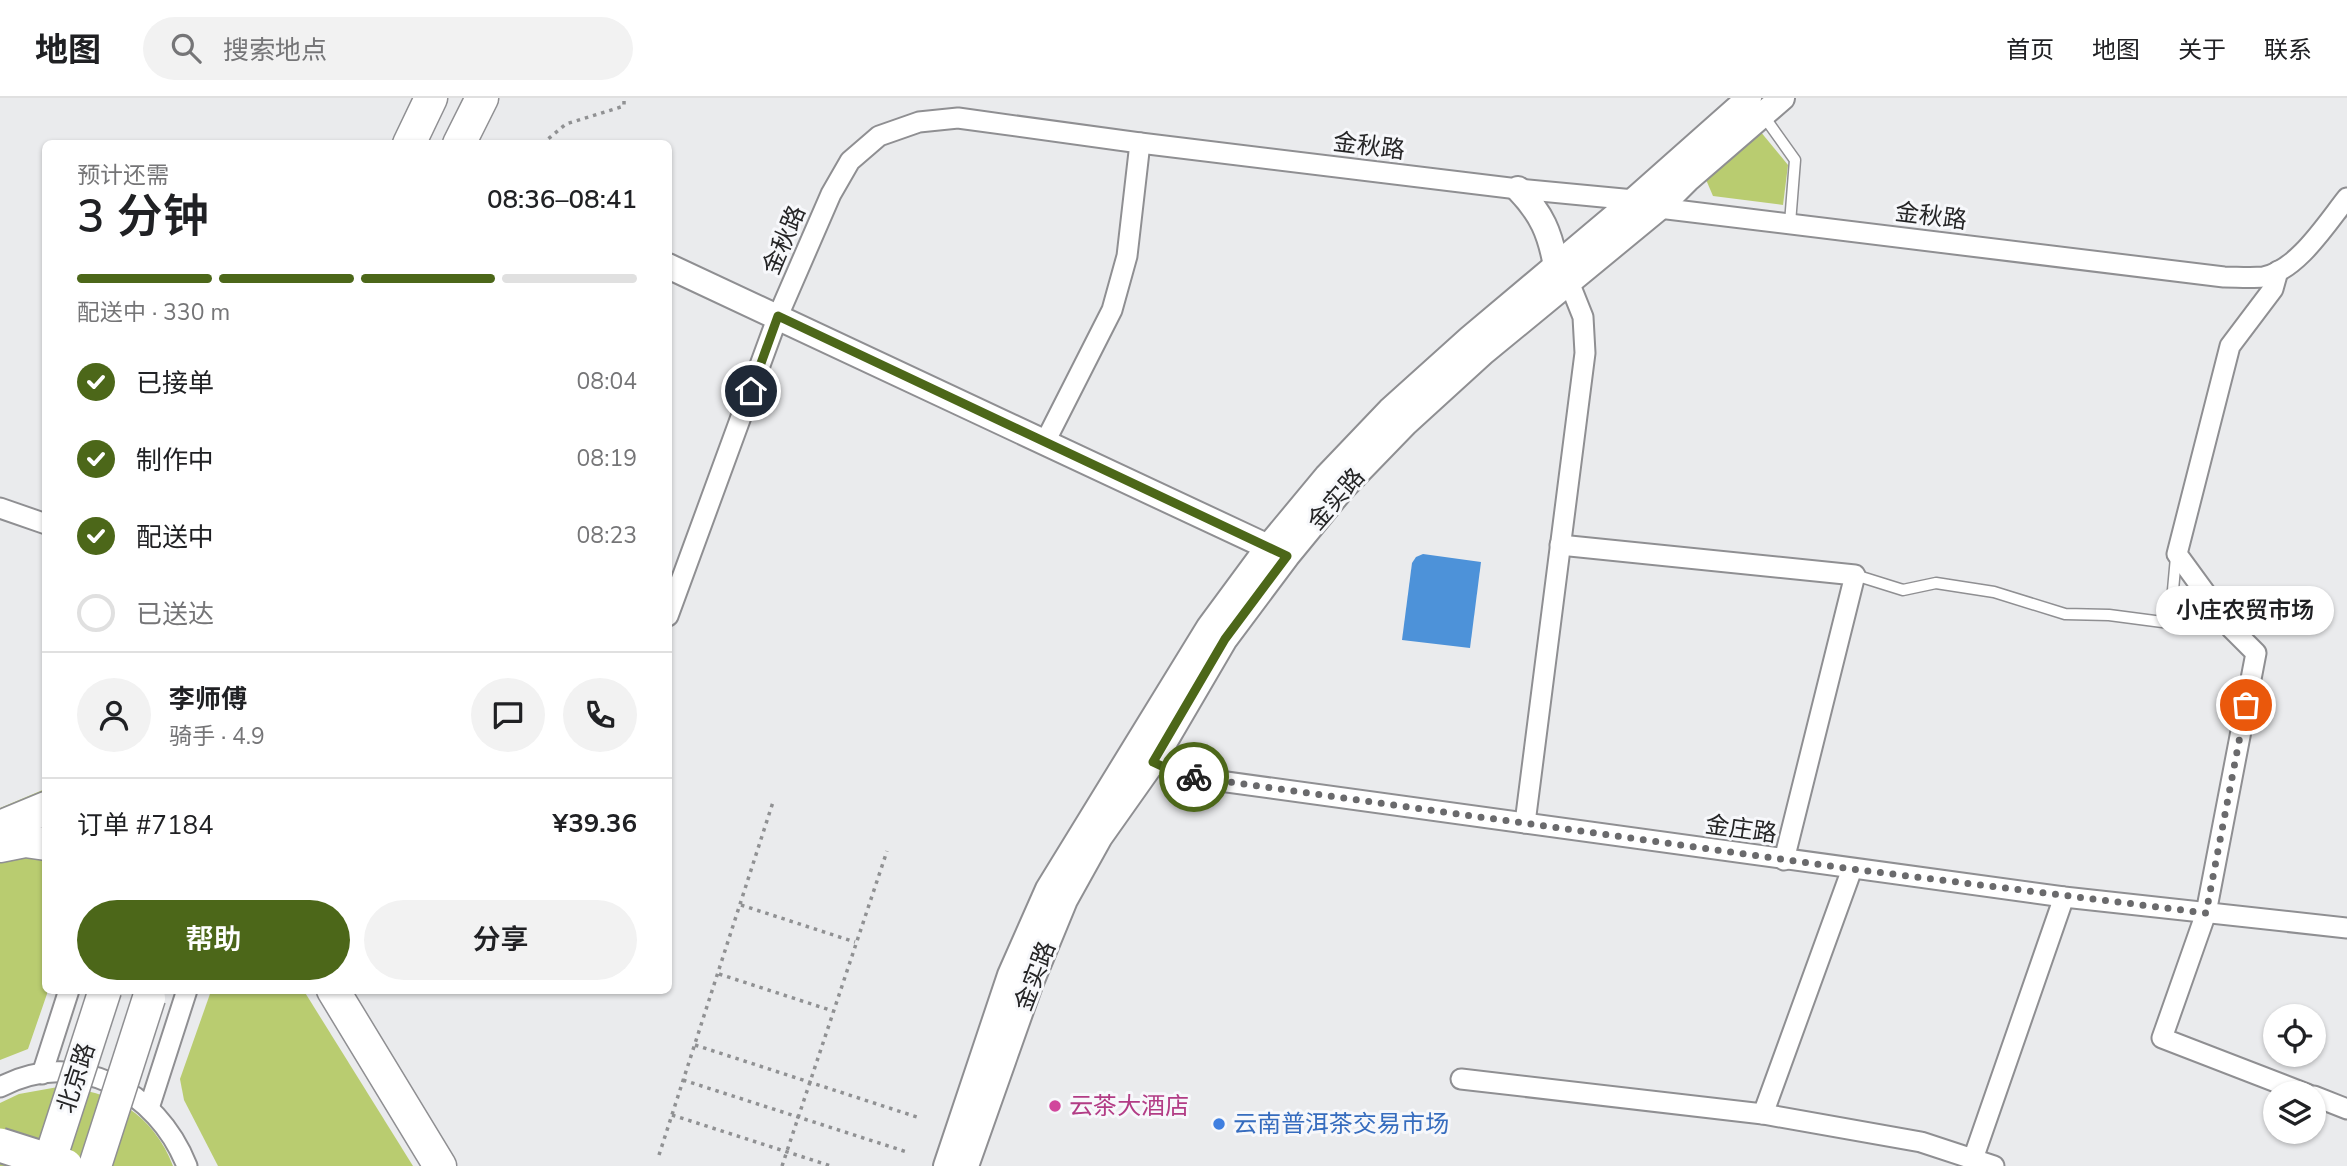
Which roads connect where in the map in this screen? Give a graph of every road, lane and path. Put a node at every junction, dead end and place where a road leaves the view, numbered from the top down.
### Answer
1 (431, 98) edge
2 (482, 98) edge
3 (624, 98) edge
4 (1782, 98) edge
5 (1756, 106) edge
6 (411, 140) edge
7 (461, 140) edge
8 (547, 140) edge
9 (1140, 143) junction
10 (1518, 189) junction
11 (2347, 198) edge
12 (1633, 200) junction
13 (1659, 208) junction
14 (1790, 223) junction
15 (672, 268) edge
16 (2278, 271) junction
17 (1563, 274) junction
18 (778, 316) junction
19 (1045, 442) junction
20 (0, 508) edge
21 (42, 523) edge
22 (1560, 545) junction
23 (1278, 551) junction
24 (2177, 554) junction
25 (1855, 575) junction
26 (672, 605) edge
27 (1143, 757) junction
28 (773, 802) dead end
29 (42, 810) edge
30 (1525, 824) junction
31 (0, 827) edge
32 (42, 844) edge
33 (0, 846) edge
34 (887, 851) dead end
35 (1784, 860) junction
36 (1852, 869) junction
37 (2064, 897) junction
38 (741, 905) junction
39 (2206, 913) junction
40 (2347, 928) edge
41 (856, 942) junction
42 (719, 974) junction
43 (68, 994) edge
44 (103, 994) edge
45 (150, 994) edge
46 (186, 994) edge
47 (314, 994) edge
48 (335, 994) edge
49 (833, 1012) junction
50 (695, 1045) junction
51 (42, 1074) junction
52 (1461, 1079) dead end
53 (683, 1080) junction
54 (2273, 1081) edge
55 (810, 1082) junction
56 (0, 1087) edge
57 (2326, 1101) edge
58 (149, 1108) junction
59 (2347, 1109) edge
60 (1763, 1114) junction
61 (672, 1115) junction
62 (918, 1116) dead end
63 (798, 1117) junction
64 (0, 1145) edge
65 (787, 1152) junction
66 (907, 1152) dead end
67 (659, 1155) dead end
68 (424, 1164) edge
69 (1987, 1164) edge
70 (48, 1166) edge
71 (65, 1166) edge
72 (95, 1166) edge
73 (187, 1166) edge
74 (782, 1166) edge
75 (831, 1166) edge
76 (946, 1166) edge
77 (966, 1166) edge

1 - 6 main road
2 - 7 main road
3 - 8 path
4 - 5 street, 金实路
5 - 12 street, 金实路
5 - 13 street, 金实路
5 - 14 lane
9 - 10 street, 金秋路
9 - 18 street, 金秋路
9 - 19 street
10 - 12 street, 金秋路
10 - 17 street
11 - 16 street
12 - 13 street, 金秋路
12 - 17 street, 金实路
13 - 14 street, 金秋路
13 - 17 street, 金实路
14 - 16 street, 金秋路
15 - 18 street
16 - 24 street
17 - 22 street
17 - 23 street, 金实路
18 - 19 street
18 - 26 street, 金秋路
19 - 23 street
20 - 21 street
22 - 25 street
22 - 30 street
23 - 27 street, 金实路
24 - 25 lane
24 - 39 street
25 - 35 street
27 - 30 street, 金庄路
27 - 76 street, 金实路
27 - 77 street, 金实路
28 - 38 path
29 - 31 main road
30 - 35 street, 金庄路
32 - 33 main road
34 - 41 path
35 - 36 street, 金庄路
36 - 37 street, 金庄路
36 - 60 street
37 - 39 street, 金庄路
37 - 69 street
38 - 41 path
38 - 42 path
39 - 40 street, 金庄路
39 - 54 street
41 - 49 path
42 - 49 path
42 - 50 path
43 - 51 street
44 - 70 main road, 北京路, bridge
45 - 72 main road, 北京路, bridge
46 - 58 street
47 - 68 main road
48 - 68 main road
49 - 55 path
50 - 53 path
50 - 55 path
51 - 56 street
51 - 58 street
52 - 60 street
53 - 61 path
53 - 63 path
55 - 62 path
55 - 63 path
57 - 59 street
58 - 73 street
60 - 69 street
61 - 65 path
61 - 67 path
63 - 65 path
63 - 66 path
64 - 71 highway, bridge
65 - 74 path
65 - 75 path

